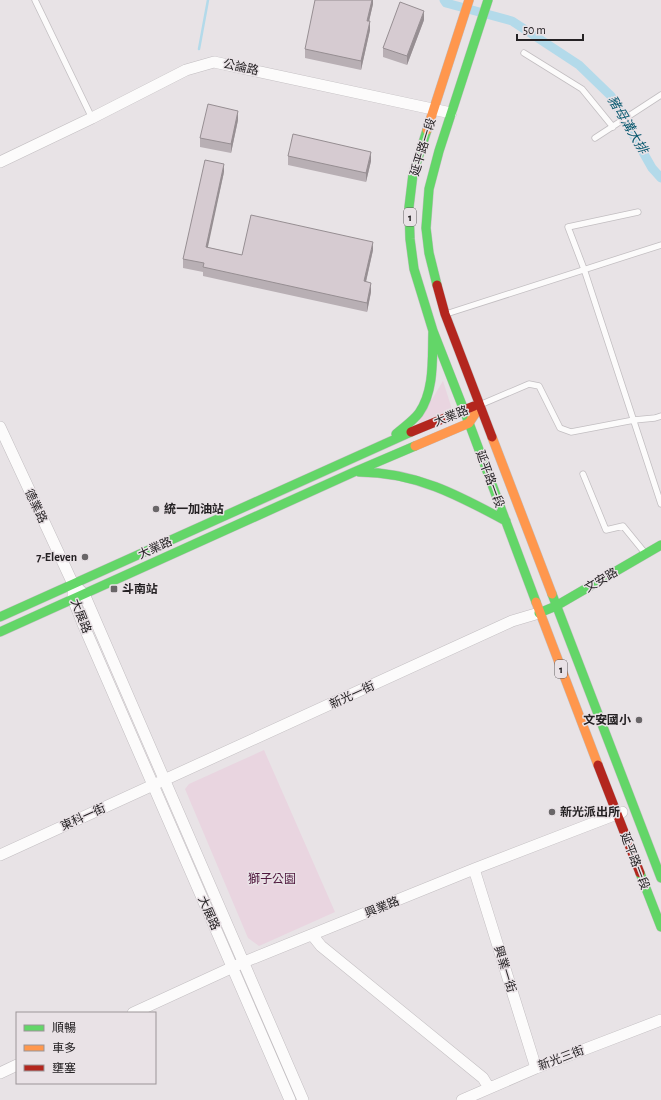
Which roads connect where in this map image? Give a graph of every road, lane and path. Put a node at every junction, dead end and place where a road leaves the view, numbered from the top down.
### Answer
1 (35, 0) edge
2 (469, 0) edge
3 (488, 0) edge
4 (524, 53) dead end
5 (661, 95) edge
6 (434, 110) junction
7 (452, 113) junction
8 (92, 118) junction
9 (613, 127) junction
10 (595, 138) dead end
11 (0, 162) edge
12 (638, 212) dead end
13 (410, 225) junction
14 (426, 225) junction
15 (661, 244) edge
16 (584, 269) junction
17 (437, 316) junction
18 (433, 331) junction
19 (480, 404) junction
20 (464, 410) junction
21 (661, 416) edge
22 (634, 420) junction
23 (470, 423) junction
24 (0, 427) edge
25 (380, 447) junction
26 (354, 472) junction
27 (583, 474) dead end
28 (288, 489) junction
29 (293, 499) junction
30 (661, 504) edge
31 (506, 521) junction
32 (661, 545) edge
33 (155, 547) junction
34 (646, 554) junction
35 (161, 559) junction
36 (73, 584) junction
37 (84, 594) junction
38 (73, 599) junction
39 (556, 606) junction
40 (540, 613) junction
41 (0, 617) edge
42 (0, 632) edge
43 (165, 780) junction
44 (153, 786) junction
45 (634, 807) junction
46 (617, 813) junction
47 (0, 855) edge
48 (474, 870) junction
49 (661, 878) edge
50 (661, 927) edge
51 (313, 936) junction
52 (244, 962) junction
53 (233, 967) junction
54 (135, 1012) edge
55 (661, 1020) edge
56 (16, 1065) edge
57 (536, 1068) junction
58 (0, 1073) edge
59 (489, 1088) junction
60 (478, 1097) edge
61 (290, 1100) edge
62 (304, 1100) edge
63 (462, 1100) edge

1 - 8 lane
2 - 6 main road, 延平路一段 / 1
3 - 7 main road, 延平路一段 / 1
4 - 9 lane
5 - 9 lane
6 - 7 street, 公論路
6 - 8 street, 公論路
6 - 13 main road, 延平路一段 / 1
7 - 14 main road, 延平路一段 / 1
8 - 11 street, 公論路
9 - 10 lane
12 - 16 lane
13 - 14 main road
13 - 17 main road, 延平路一段 / 1
14 - 17 main road, 延平路一段 / 1
15 - 16 lane
16 - 17 lane
16 - 22 lane
17 - 18 main road, 延平路一段 / 1
17 - 19 main road, 延平路一段 / 1
18 - 20 main road, 延平路一段 / 1
18 - 25 main road
19 - 20 main road, 大業路
19 - 22 lane
19 - 23 main road, 大業路
19 - 39 main road, 延平路一段 / 1
20 - 23 main road, 延平路一段 / 1
20 - 25 main road, 大業路
21 - 22 lane
22 - 30 lane
23 - 26 main road, 大業路
23 - 31 main road, 延平路一段 / 1
24 - 36 street, 德業路
25 - 28 main road, 大業路
26 - 29 main road, 大業路
26 - 31 main road
27 - 34 lane
28 - 29 main road
28 - 33 main road, 大業路
29 - 35 main road, 大業路
31 - 40 main road, 延平路一段 / 1
32 - 34 main road, 文安路
33 - 35 main road
33 - 36 main road, 大業路
34 - 39 main road, 文安路
35 - 37 main road, 大業路
36 - 37 street, 大展路
36 - 38 street, 大展路
36 - 41 main road, 大業路
37 - 38 main road, 大業路
37 - 43 street, 大展路
38 - 42 main road, 大業路
38 - 44 street, 大展路
39 - 40 main road, 文安路
39 - 45 main road, 延平路一段 / 1
40 - 43 street, 新光一街
40 - 46 main road, 延平路一段 / 1
43 - 44 street, 東科一街
43 - 52 street, 大展路
44 - 47 street, 東科一街
44 - 53 street, 大展路
45 - 46 street, 興業路
45 - 49 main road, 延平路一段 / 1
46 - 48 street, 興業路
46 - 50 main road, 延平路一段 / 1
48 - 51 street, 興業路
48 - 57 street, 興業一街
51 - 52 street, 興業路
51 - 59 street
52 - 53 street, 興業路
52 - 62 street, 大展路
53 - 54 street, 興業路
53 - 61 street, 大展路
55 - 57 street, 新光三街
56 - 58 street
57 - 59 street, 新光三街
59 - 60 street, 新光三街
60 - 63 street, 新光三街

